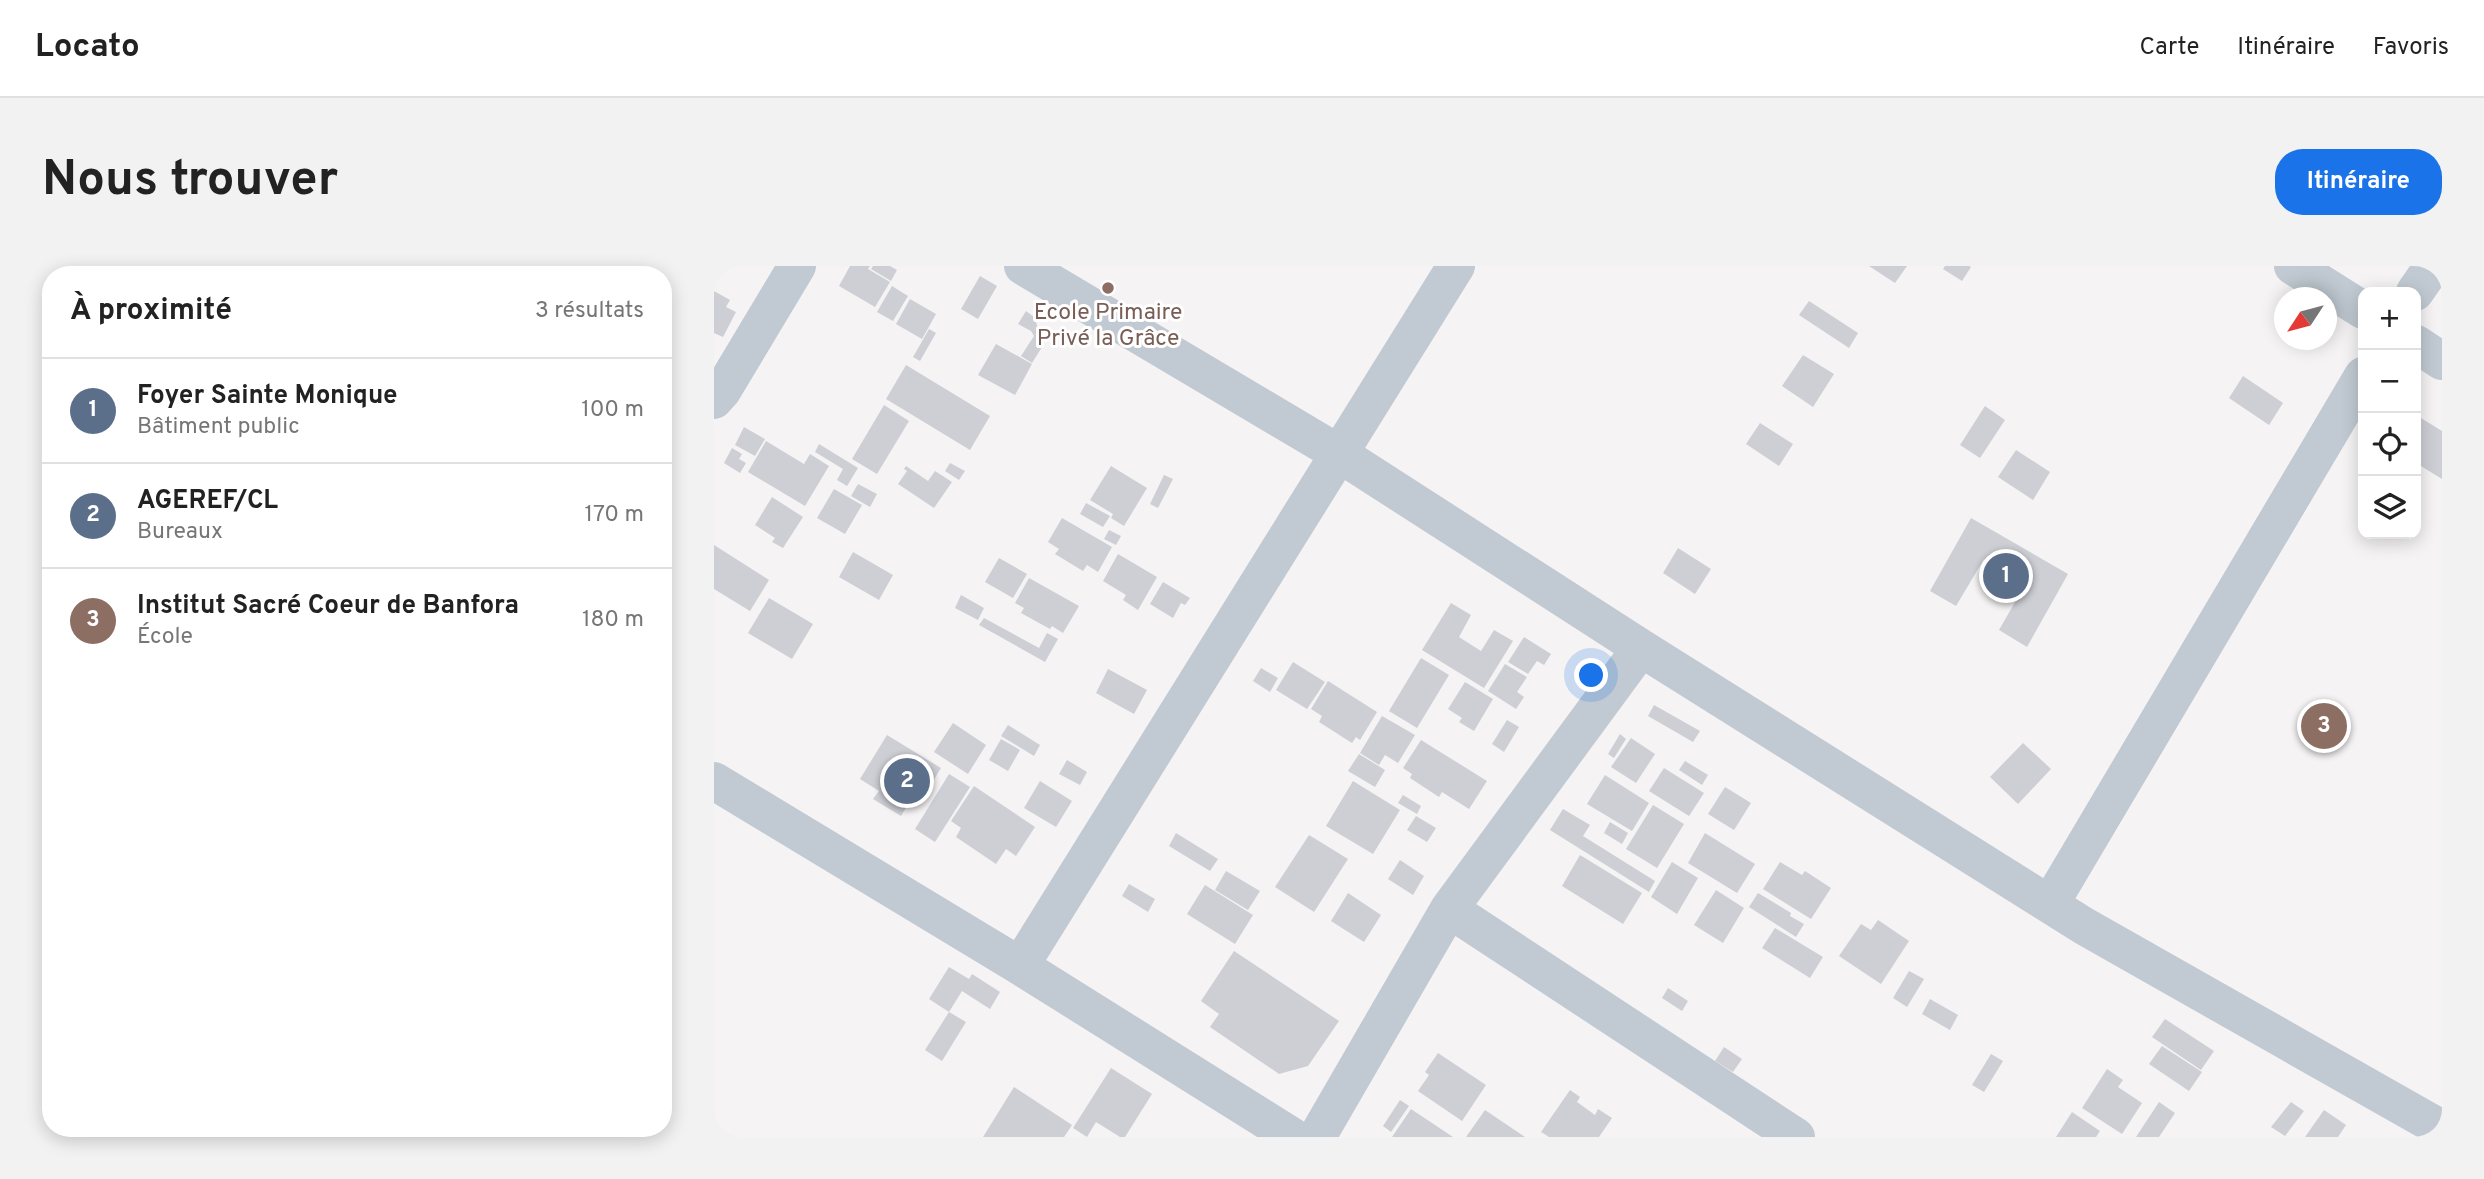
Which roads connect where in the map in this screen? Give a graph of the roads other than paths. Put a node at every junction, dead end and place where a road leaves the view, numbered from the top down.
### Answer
1 (797, 266) edge
2 (1023, 266) edge
3 (1456, 266) edge
4 (2293, 266) edge
5 (2433, 266) edge
6 (2418, 287) edge
7 (2358, 307) edge
8 (2421, 347) edge
9 (2442, 361) edge
10 (2358, 384) edge
11 (714, 400) edge
12 (1338, 453) junction
13 (1641, 649) junction
14 (714, 781) edge
15 (2050, 904) junction
16 (1449, 909) junction
17 (1020, 966) junction
18 (2442, 1129) edge
19 (1293, 1137) edge
20 (1317, 1137) edge
21 (1796, 1137) edge

1 - 11 street
2 - 12 street
3 - 12 street
4 - 7 street
5 - 6 street
8 - 9 street
10 - 15 street
12 - 13 street
12 - 17 street
13 - 15 street
13 - 16 street
14 - 17 street
15 - 18 street
16 - 20 street
16 - 21 street
17 - 19 street

